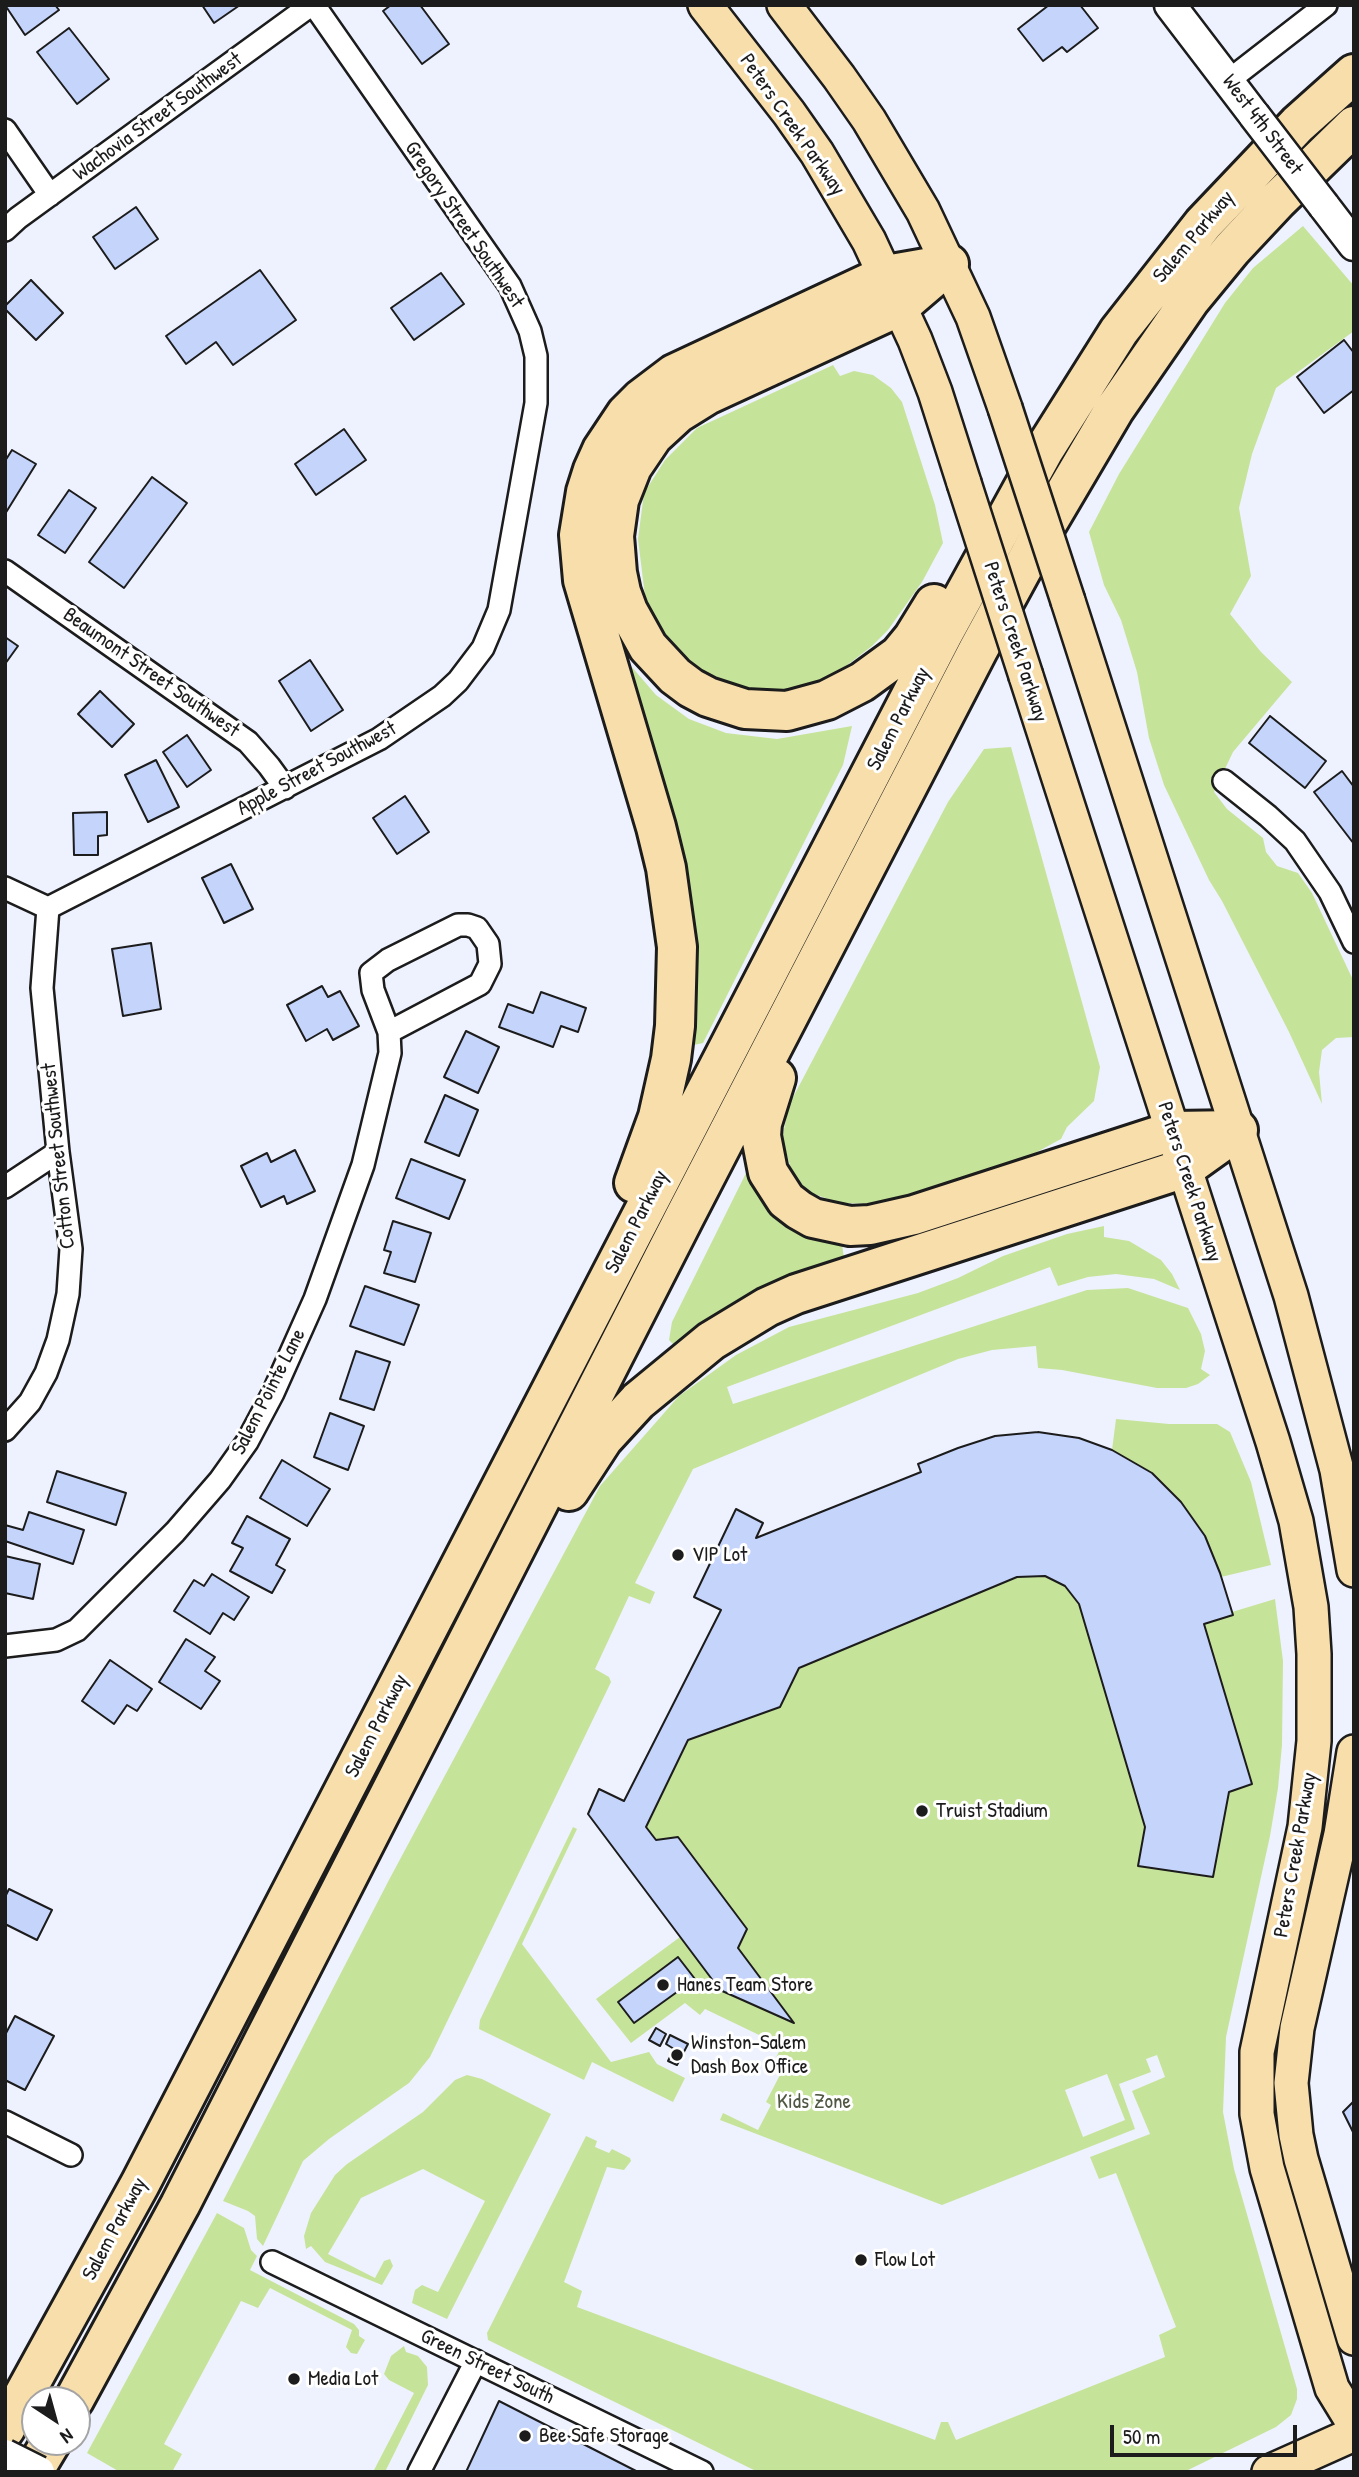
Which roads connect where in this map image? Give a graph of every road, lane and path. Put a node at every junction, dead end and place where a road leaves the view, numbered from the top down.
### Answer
1 (313, 5) edge
2 (705, 5) edge
3 (784, 5) edge
4 (1170, 5) edge
5 (1326, 5) edge
6 (1354, 74) edge
7 (1228, 81) junction
8 (1354, 126) edge
9 (5, 130) edge
10 (50, 195) junction
11 (5, 230) edge
12 (1354, 245) edge
13 (950, 264) junction
14 (893, 290) junction
15 (518, 512) joint
16 (1004, 521) junction
17 (5, 571) edge
18 (1224, 781) dead end
19 (285, 788) junction
20 (5, 888) edge
21 (48, 908) junction
22 (1354, 942) edge
23 (805, 986) junction
24 (389, 1032) junction
25 (1238, 1130) junction
26 (1173, 1131) junction
27 (58, 1152) junction
28 (1185, 1168) junction
29 (5, 1186) edge
30 (551, 1390) junction
31 (5, 1430) edge
32 (1354, 1570) edge
33 (477, 1622) junction
34 (5, 1646) edge
35 (1354, 1752) edge
36 (5, 2122) edge
37 (71, 2155) dead end
38 (272, 2262) dead end
39 (1354, 2337) edge
40 (476, 2361) junction
41 (82, 2386) edge
42 (1354, 2424) edge
43 (5, 2429) edge
44 (1354, 2434) edge
45 (5, 2455) edge
46 (43, 2456) edge
47 (33, 2472) edge
48 (39, 2472) edge
49 (419, 2472) edge
50 (702, 2472) edge
51 (1269, 2472) edge

1 - 10 street, Wachovia Street Southwest
1 - 15 street, Gregory Street Southwest
2 - 14 main road, Peters Creek Parkway
3 - 13 main road
4 - 7 street, West 4th Street
5 - 7 street
6 - 16 highway, Salem Parkway
7 - 12 street, West 4th Street, bridge
8 - 23 highway, Salem Parkway
9 - 10 street
10 - 11 street, Wachovia Street Southwest
13 - 14 highway
13 - 25 main road, bridge
14 - 16 highway
14 - 26 main road, Peters Creek Parkway, bridge
14 - 30 highway
15 - 19 street, Apple Street Southwest
16 - 30 highway, Salem Parkway
17 - 19 street, Beaumont Street Southwest
18 - 22 street
19 - 21 street, Apple Street Southwest
20 - 21 street
21 - 27 street, Cotton Street Southwest
23 - 26 highway
23 - 33 highway, Salem Parkway
24 - 24 street, Salem Pointe Lane
24 - 34 street, Salem Pointe Lane
25 - 26 highway
25 - 28 highway
25 - 32 main road
26 - 28 main road, Peters Creek Parkway
27 - 29 street
27 - 31 street, Cotton Street Southwest
28 - 33 highway
28 - 42 main road, Peters Creek Parkway
30 - 43 highway, Salem Parkway
33 - 41 highway, Salem Parkway
35 - 39 main road, Peters Creek Parkway
36 - 37 street
38 - 40 street, Green Street South
40 - 49 street
40 - 50 street, Green Street South
44 - 51 main road
45 - 48 street, bridge
46 - 47 highway

